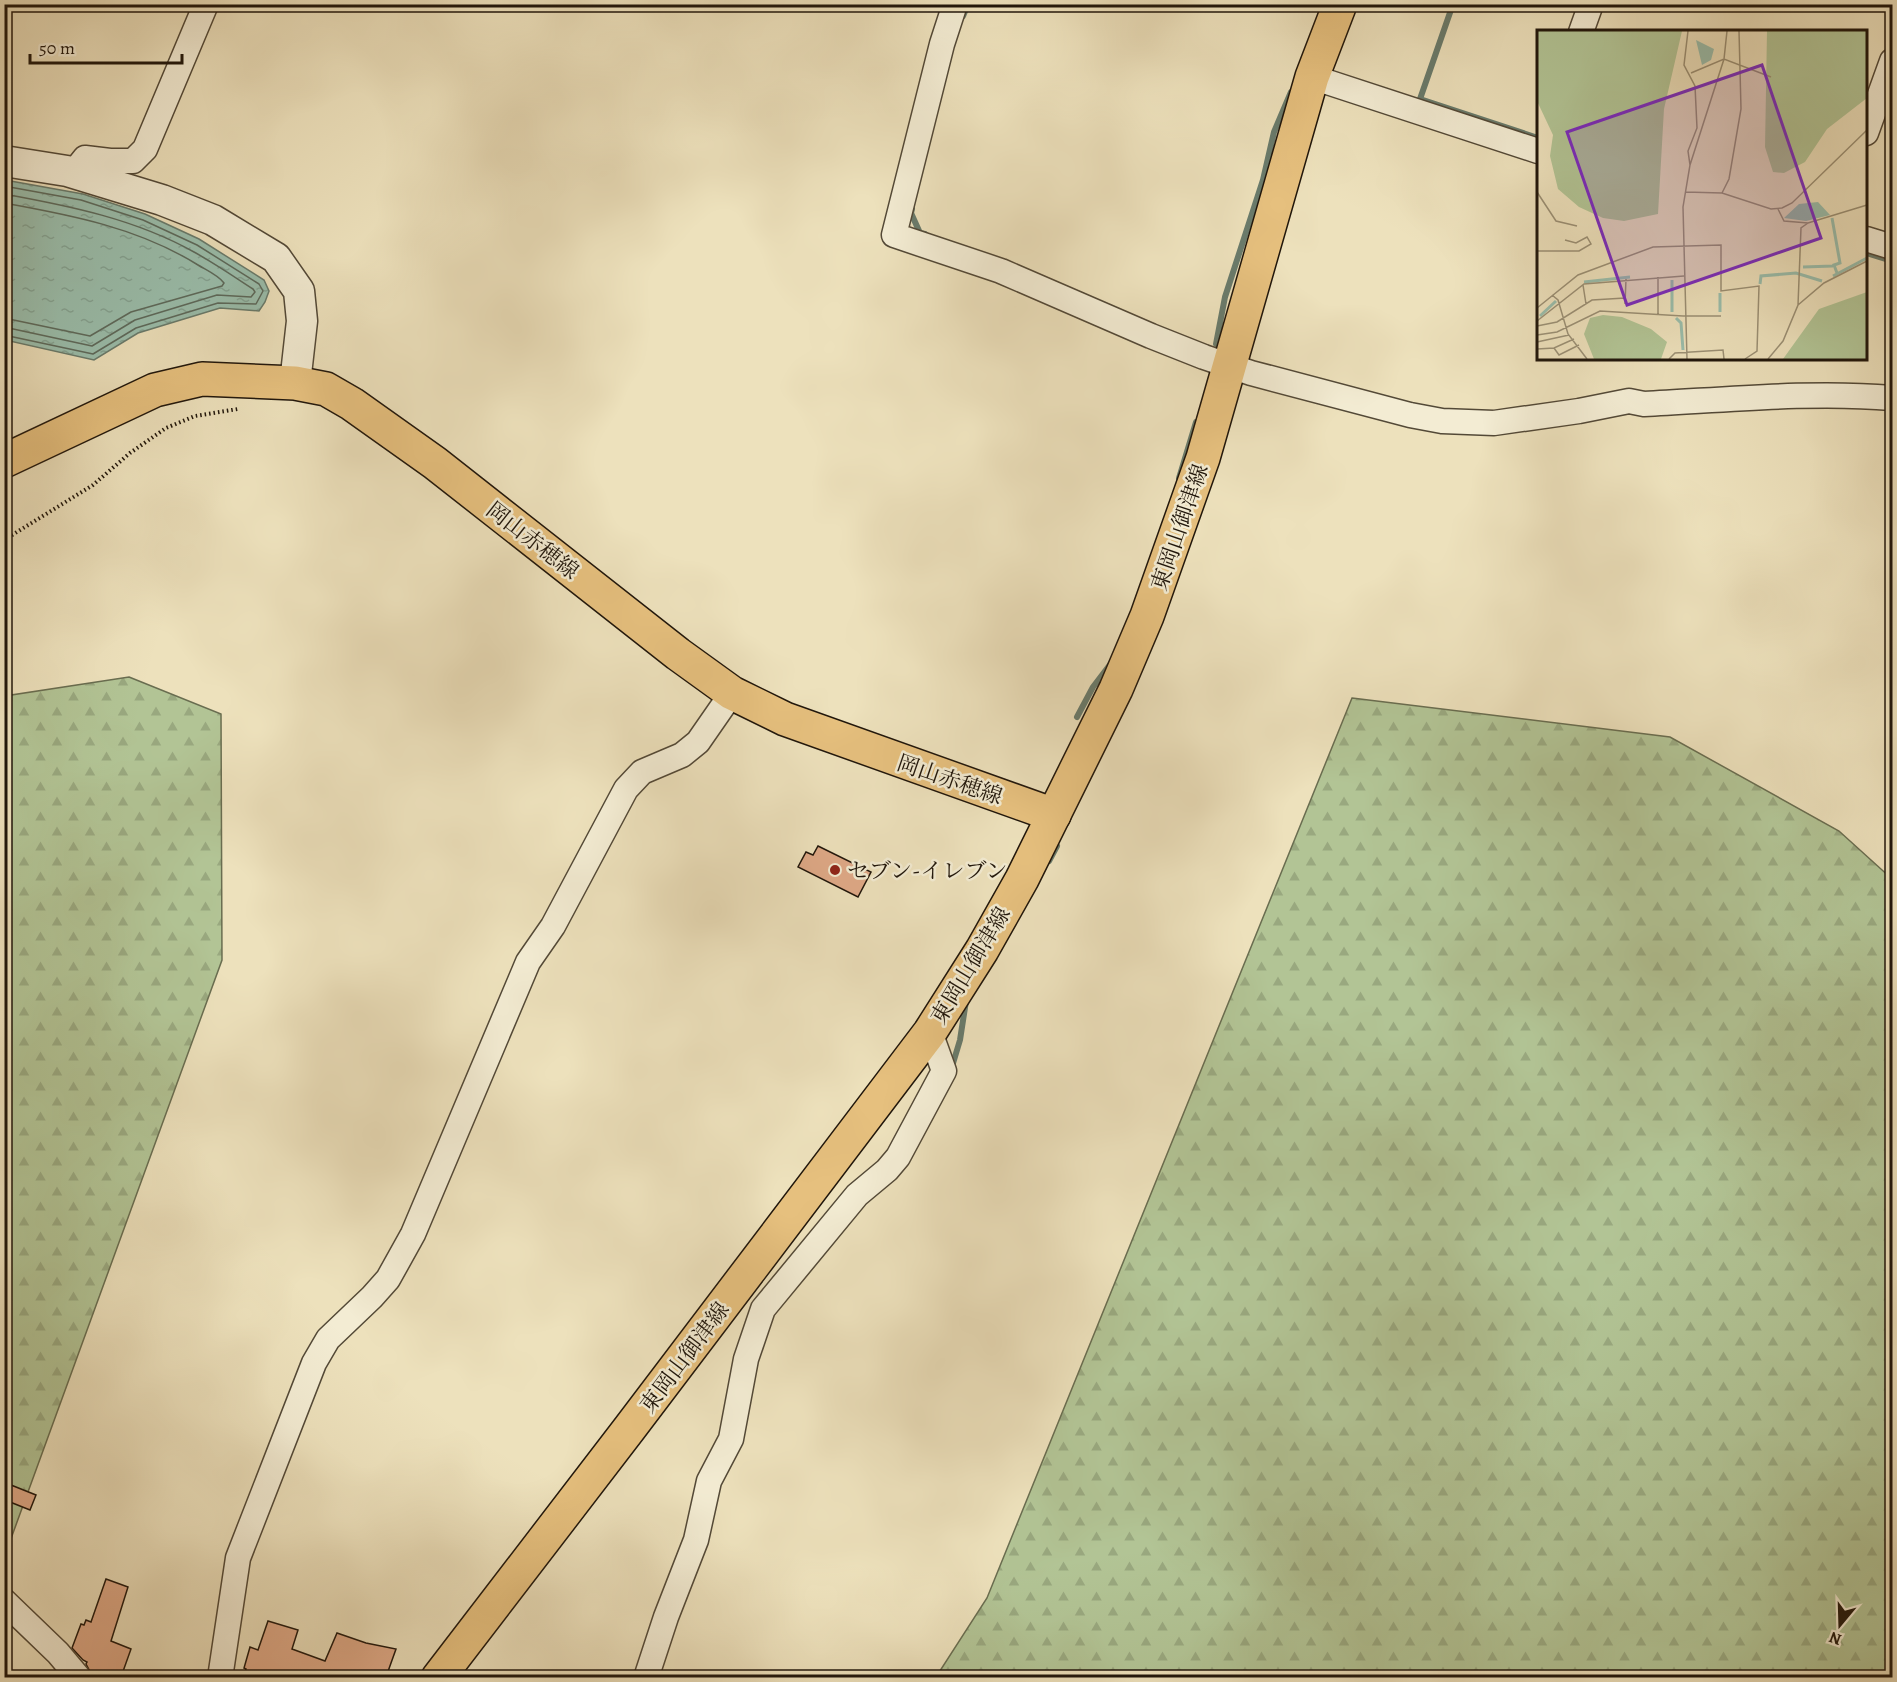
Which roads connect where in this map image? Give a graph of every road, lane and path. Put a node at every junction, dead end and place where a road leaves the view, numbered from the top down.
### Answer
1 (206, 4) edge
2 (955, 4) edge
3 (1341, 4) edge
4 (1591, 4) edge
5 (1582, 30) edge
6 (1892, 65) edge
7 (1312, 77) junction
8 (1867, 130) edge
9 (1537, 151) edge
10 (4, 162) edge
11 (73, 173) junction
12 (1867, 239) edge
13 (1893, 247) edge
14 (1230, 366) junction
15 (295, 383) junction
16 (1893, 398) edge
17 (246, 408) dead end
18 (4, 462) edge
19 (4, 540) edge
20 (732, 693) junction
21 (1054, 815) junction
22 (930, 1032) junction
23 (4, 1601) edge
24 (79, 1677) edge
25 (220, 1677) edge
26 (438, 1677) edge
27 (646, 1677) edge

1 - 11 street
2 - 14 street
3 - 7 main road, 東岡山御津線
4 - 5 street
6 - 8 street
7 - 9 street
7 - 14 main road, 東岡山御津線
10 - 11 street
11 - 15 street
12 - 13 street
14 - 16 street
14 - 21 main road, 東岡山御津線
15 - 18 main road, 岡山赤穂線
15 - 20 main road, 岡山赤穂線
17 - 19 path
20 - 21 main road, 岡山赤穂線
20 - 25 street
21 - 22 main road, 東岡山御津線
22 - 26 main road, 東岡山御津線
22 - 27 street
23 - 24 street

